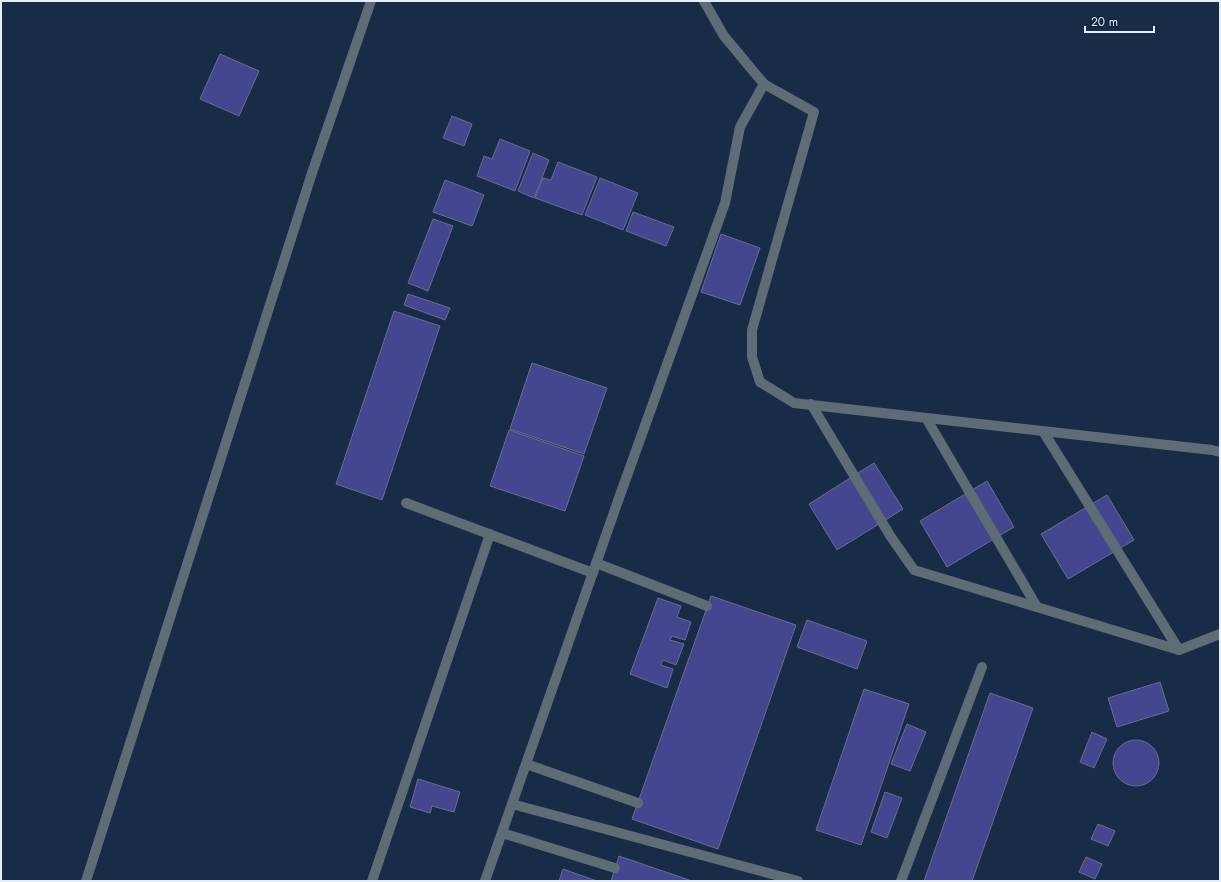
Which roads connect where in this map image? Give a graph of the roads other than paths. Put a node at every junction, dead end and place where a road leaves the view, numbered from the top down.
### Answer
1 (371, 1) edge
2 (704, 1) edge
3 (764, 84) junction
4 (811, 404) junction
5 (926, 418) junction
6 (1043, 431) junction
7 (1220, 452) edge
8 (406, 503) dead end
9 (490, 534) junction
10 (594, 568) junction
11 (707, 606) dead end
12 (1037, 607) junction
13 (1220, 634) edge
14 (1179, 650) junction
15 (982, 667) dead end
16 (526, 764) junction
17 (638, 803) dead end
18 (512, 804) junction
19 (502, 833) junction
20 (615, 868) dead end
21 (86, 881) edge
22 (372, 881) edge
23 (485, 881) edge
24 (798, 881) edge
25 (901, 881) edge

1 - 21 lane
2 - 3 lane
3 - 4 lane
3 - 10 lane
4 - 5 lane
4 - 12 lane
5 - 6 lane
5 - 12 lane
6 - 7 lane
6 - 14 lane
8 - 9 lane
9 - 10 lane
9 - 22 lane
10 - 11 lane
10 - 16 lane
12 - 14 lane
13 - 14 lane
15 - 25 lane
16 - 17 lane
16 - 18 lane
18 - 19 lane
18 - 24 lane
19 - 20 lane
19 - 23 lane

